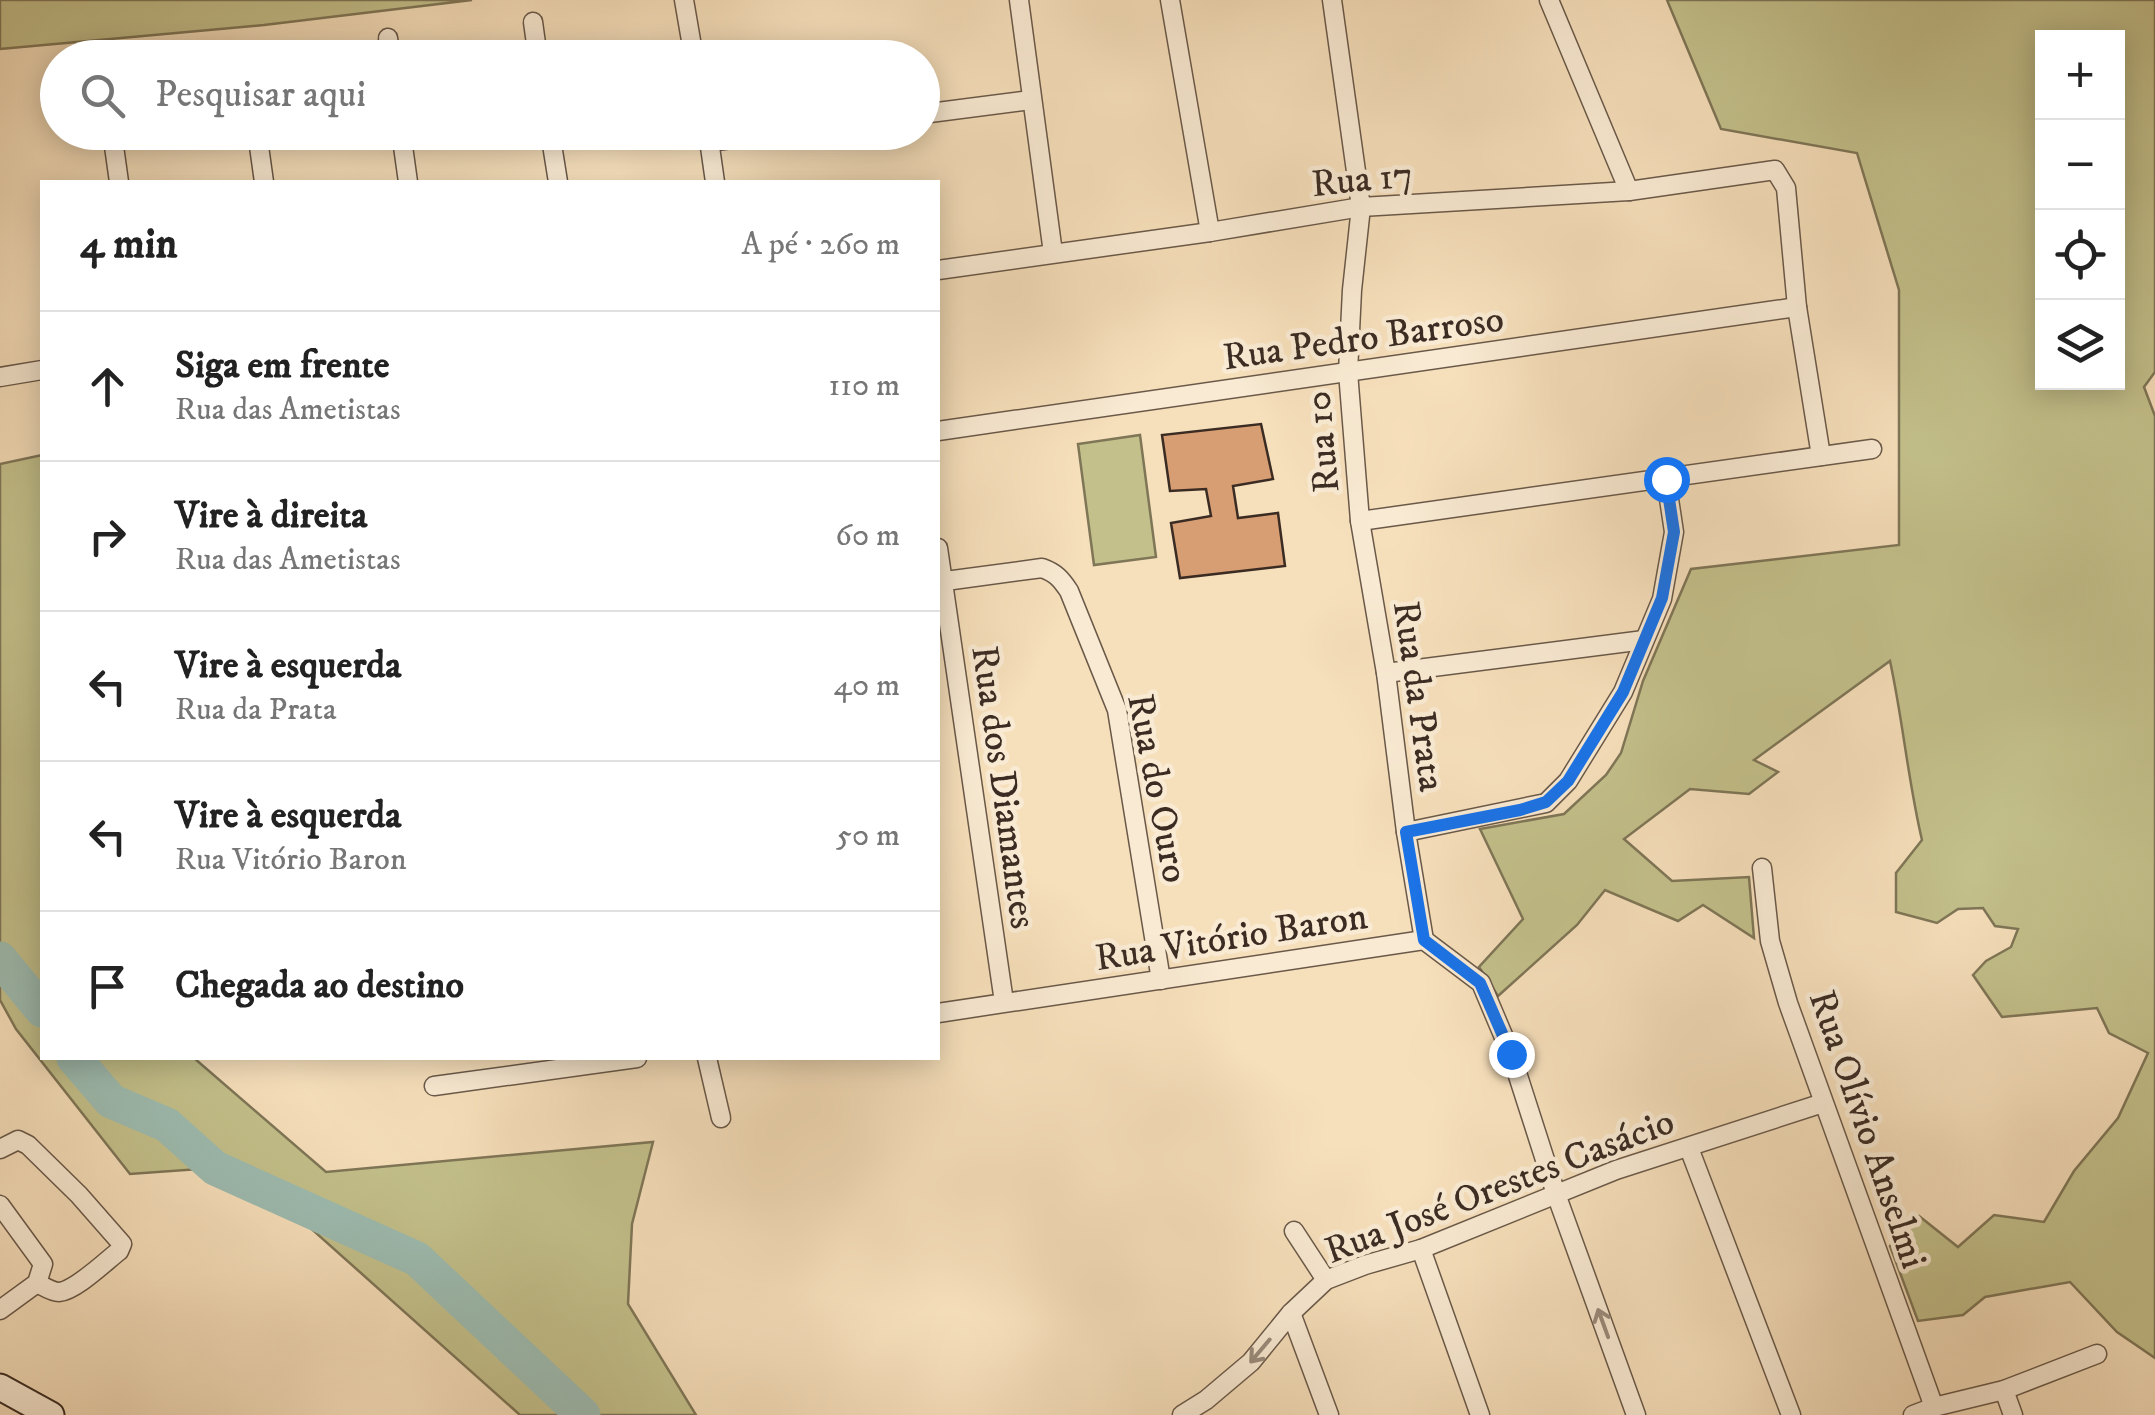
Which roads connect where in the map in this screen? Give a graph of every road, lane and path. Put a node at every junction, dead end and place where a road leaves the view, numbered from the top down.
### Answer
1 (684, 0) edge
2 (1019, 0) edge
3 (1170, 0) edge
4 (1332, 0) edge
5 (1548, 0) edge
6 (533, 22) dead end
7 (536, 40) edge
8 (691, 40) edge
9 (1031, 100) junction
10 (940, 112) edge
11 (115, 150) edge
12 (260, 150) edge
13 (404, 150) edge
14 (553, 150) edge
15 (711, 150) edge
16 (119, 180) edge
17 (264, 180) edge
18 (408, 180) edge
19 (558, 180) edge
20 (715, 180) edge
21 (1630, 191) junction
22 (1361, 207) junction
23 (1210, 232) junction
24 (1053, 253) junction
25 (940, 270) edge
26 (1797, 307) junction
27 (40, 370) edge
28 (1348, 372) junction
29 (0, 377) edge
30 (940, 430) edge
31 (1872, 449) dead end
32 (1821, 456) junction
33 (1666, 479) junction
34 (1360, 521) junction
35 (940, 582) edge
36 (940, 588) edge
37 (1644, 640) junction
38 (1386, 674) junction
39 (1406, 832) junction
40 (1762, 868) dead end
41 (1424, 940) junction
42 (1162, 980) junction
43 (1004, 1002) junction
44 (940, 1013) edge
45 (622, 1060) edge
46 (707, 1060) edge
47 (434, 1086) dead end
48 (1823, 1103) junction
49 (721, 1118) dead end
50 (1689, 1148) junction
51 (0, 1149) edge
52 (1556, 1194) junction
53 (0, 1205) edge
54 (1294, 1231) dead end
55 (1421, 1248) junction
56 (1326, 1280) junction
57 (36, 1283) junction
58 (0, 1310) edge
59 (1290, 1314) junction
60 (2097, 1354) dead end
61 (0, 1387) edge
62 (2004, 1390) junction
63 (1934, 1407) junction
64 (51, 1415) edge
65 (1182, 1415) edge
66 (1328, 1415) edge
67 (1480, 1415) edge
68 (1636, 1415) edge
69 (1791, 1415) edge
70 (1913, 1415) edge
71 (2013, 1415) edge

1 - 8 street
2 - 9 street
3 - 23 street
4 - 22 street, Rua 10
5 - 21 street
6 - 7 street
9 - 10 street
9 - 24 street
11 - 16 street
12 - 17 street
13 - 18 street
14 - 19 street
15 - 20 street
21 - 22 street, Rua 17
21 - 26 street, Rua 17
22 - 23 street, Rua 17
22 - 28 street, Rua 10
23 - 24 street, Rua 17
24 - 25 street, Rua 17
26 - 28 street, Rua Pedro Barroso
26 - 32 street
27 - 29 street
28 - 30 street, Rua Pedro Barroso
28 - 34 street, Rua 10
31 - 32 street
32 - 33 street
33 - 34 street
33 - 37 street
34 - 38 street, Rua da Prata
35 - 42 street, Rua do Ouro
36 - 43 street, Rua dos Diamantes
37 - 38 street
37 - 39 street
38 - 39 street, Rua da Prata
39 - 41 street, Rua da Prata
40 - 48 street, Rua Olívio Anselmi
41 - 42 street, Rua Vitório Baron
41 - 52 street, Rua Vitório Baron
42 - 43 street, Rua Vitório Baron
43 - 44 street, Rua Vitório Baron
45 - 47 street
46 - 49 street
48 - 50 street, Rua José Orestes Casácio
48 - 63 street, Rua Olívio Anselmi
50 - 52 street, Rua José Orestes Casácio
50 - 69 street
51 - 57 street
52 - 55 street, Rua José Orestes Casácio
68 -> 52 street, Rua Vitório Baron
53 - 57 street
54 - 56 street
55 - 56 street, Rua José Orestes Casácio
55 - 67 street
56 - 59 street, Rua José Orestes Casácio
57 - 58 street
59 -> 65 street, Rua José Orestes Casácio
59 - 66 street
60 - 62 street
61 - 64 main road
62 - 63 street
62 - 71 street
63 - 70 street

